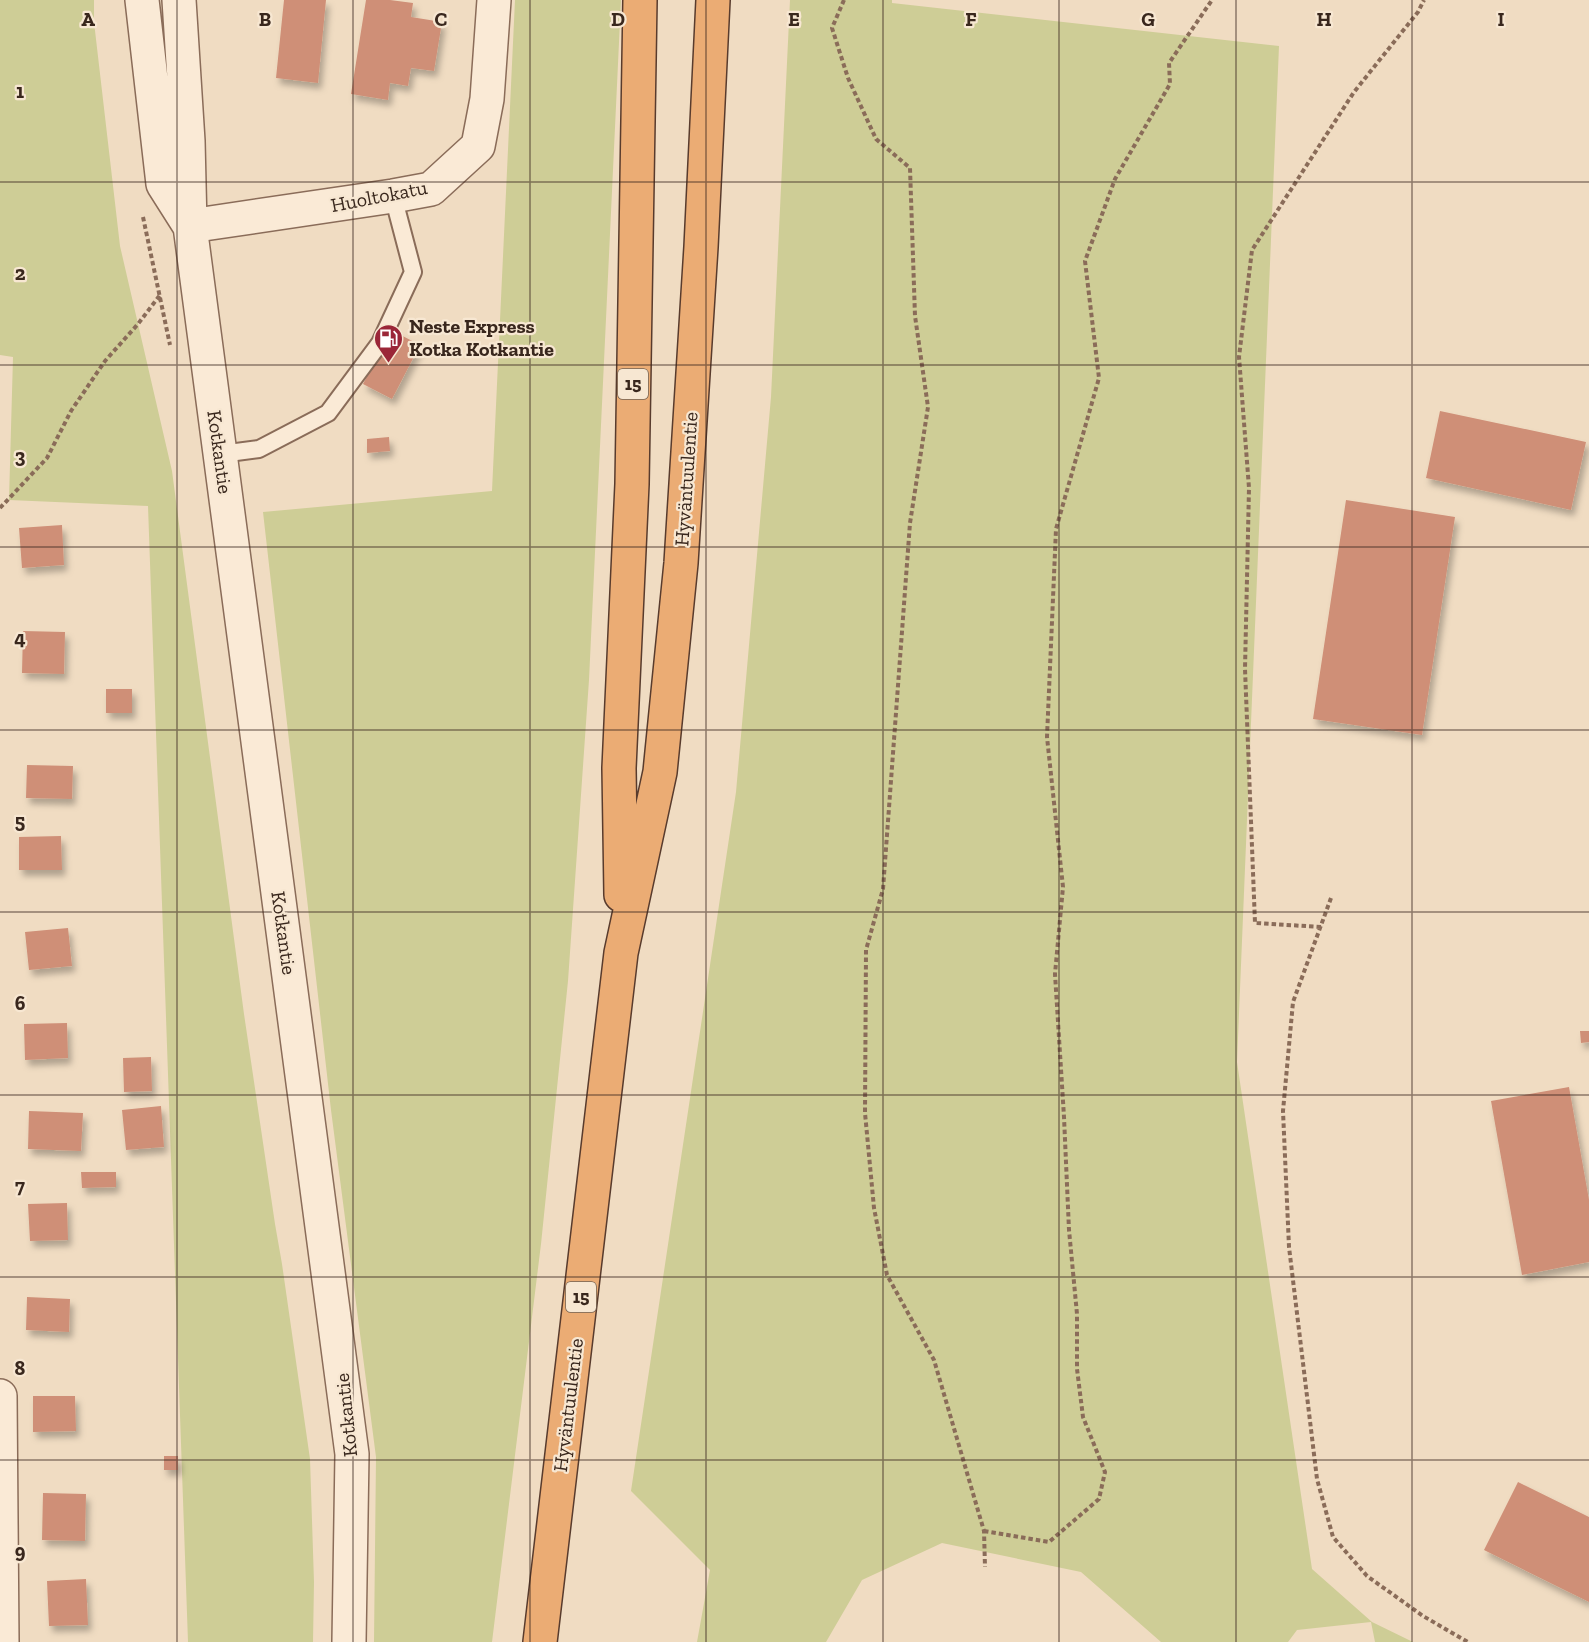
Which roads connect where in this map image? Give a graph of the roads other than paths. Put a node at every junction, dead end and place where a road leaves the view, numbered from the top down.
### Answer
1 (142, 0) edge
2 (179, 0) edge
3 (495, 0) edge
4 (640, 0) edge
5 (713, 0) edge
6 (393, 196) junction
7 (190, 226) junction
8 (220, 454) junction
9 (621, 953) junction
10 (0, 1396) edge
11 (2, 1642) edge
12 (349, 1642) edge
13 (540, 1642) edge

1 - 7 street, Kotkantie
2 - 7 street, Kotkantie
3 - 6 street, Huoltokatu
4 - 9 highway, Hyväntuulentie / 15
5 - 9 highway, Hyväntuulentie / 15
6 - 7 street, Huoltokatu
6 - 8 lane
7 - 8 street, Kotkantie
8 - 12 street, Kotkantie
9 - 13 highway, Hyväntuulentie / 15
10 - 11 street

